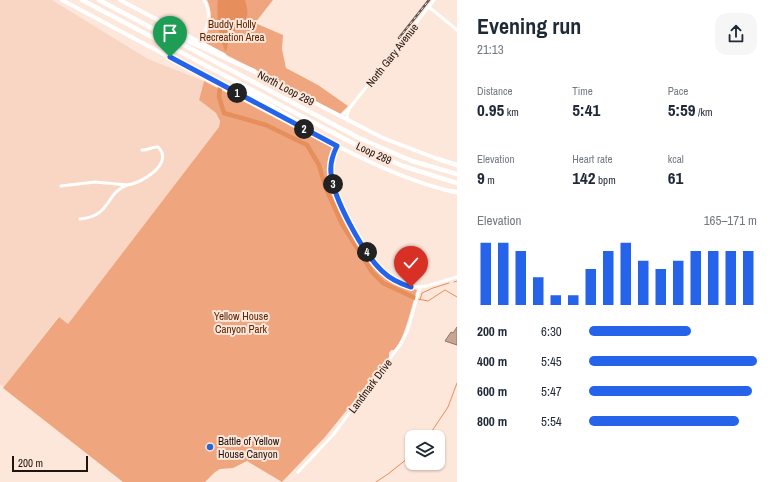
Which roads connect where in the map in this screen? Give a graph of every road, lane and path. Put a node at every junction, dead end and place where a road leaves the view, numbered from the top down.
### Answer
1 (62, 0) edge
2 (78, 0) edge
3 (82, 0) edge
4 (99, 0) edge
5 (120, 0) edge
6 (204, 0) edge
7 (434, 0) edge
8 (429, 7) junction
9 (107, 13) junction
10 (128, 16) junction
11 (457, 30) edge
12 (200, 42) junction
13 (218, 72) junction
14 (254, 72) junction
15 (349, 109) junction
16 (340, 117) junction
17 (348, 121) junction
18 (335, 145) junction
19 (142, 150) dead end
20 (438, 159) joint
21 (457, 165) edge
22 (457, 174) edge
23 (457, 182) edge
24 (127, 185) junction
25 (61, 186) dead end
26 (451, 191) joint
27 (457, 192) edge
28 (80, 219) dead end
29 (457, 277) edge
30 (420, 287) junction
31 (298, 472) dead end

1 - 18 main road
2 - 9 highway
3 - 9 highway, Loop 289
4 - 10 highway, Loop 289
5 - 12 main road, North Loop 289
6 - 12 street
7 - 8 street, North Gary Avenue
8 - 11 street
8 - 15 street, North Gary Avenue
9 - 13 highway, Loop 289
10 - 14 highway
10 - 22 highway, Loop 289
12 - 14 main road, North Loop 289
13 - 18 highway
13 - 23 highway, Loop 289
14 - 16 main road, North Loop 289
15 - 16 street, North Gary Avenue
15 - 17 street
16 - 17 main road, North Loop 289
17 - 20 main road, North Loop 289
18 - 26 main road
18 - 30 street
19 - 24 street
20 - 21 highway
24 - 25 street
24 - 28 street
26 - 27 highway
29 - 30 street
30 - 31 street, Landmark Drive

